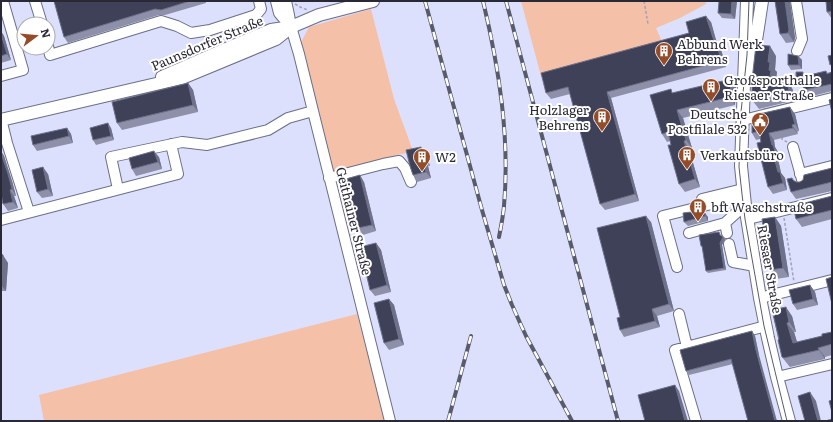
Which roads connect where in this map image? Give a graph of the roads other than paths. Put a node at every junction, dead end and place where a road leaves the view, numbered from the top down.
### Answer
1 (3, 1) edge
2 (35, 1) edge
3 (259, 1) edge
4 (276, 1) edge
5 (286, 1) edge
6 (373, 1) edge
7 (747, 1) edge
8 (762, 1) edge
9 (796, 1) edge
10 (40, 16) edge
11 (291, 27) junction
12 (797, 51) dead end
13 (56, 53) edge
14 (1, 76) edge
15 (832, 98) edge
16 (313, 111) junction
17 (1, 120) edge
18 (743, 120) junction
19 (171, 144) junction
20 (793, 147) dead end
21 (832, 166) edge
22 (330, 178) junction
23 (411, 182) dead end
24 (118, 189) junction
25 (744, 197) junction
26 (832, 198) edge
27 (702, 199) dead end
28 (28, 212) junction
29 (748, 219) junction
30 (1, 220) edge
31 (725, 222) junction
32 (689, 233) dead end
33 (727, 233) dead end
34 (729, 244) dead end
35 (755, 266) junction
36 (677, 267) dead end
37 (832, 280) edge
38 (760, 298) junction
39 (679, 314) dead end
40 (766, 326) junction
41 (687, 347) junction
42 (832, 364) edge
43 (777, 377) junction
44 (390, 421) edge
45 (696, 421) edge
46 (789, 421) edge

1 - 14 street
2 - 10 street
3 - 13 street
4 - 11 street, Geithainer Straße
5 - 11 street, Geithainer Straße
6 - 11 main road, Paunsdorfer Straße
7 - 18 main road, Riesaer Straße
8 - 18 main road, Riesaer Straße
9 - 12 street
11 - 16 street, Geithainer Straße
11 - 17 main road, Paunsdorfer Straße
15 - 18 street
16 - 19 street
16 - 22 street, Geithainer Straße
17 - 28 street
18 - 25 main road, Riesaer Straße
19 - 24 street
19 - 24 street
20 - 21 street
22 - 23 street
22 - 44 street, Geithainer Straße
24 - 28 street
25 - 27 street
25 - 29 main road, Riesaer Straße
25 - 31 street
25 - 36 street
26 - 29 street
28 - 30 street
29 - 35 main road, Riesaer Straße
31 - 32 street
31 - 33 street
34 - 35 street
35 - 38 main road, Riesaer Straße
37 - 38 street
38 - 40 main road, Riesaer Straße
39 - 41 street
40 - 41 street
40 - 43 main road, Riesaer Straße
41 - 45 street
42 - 43 street
43 - 46 main road, Riesaer Straße

